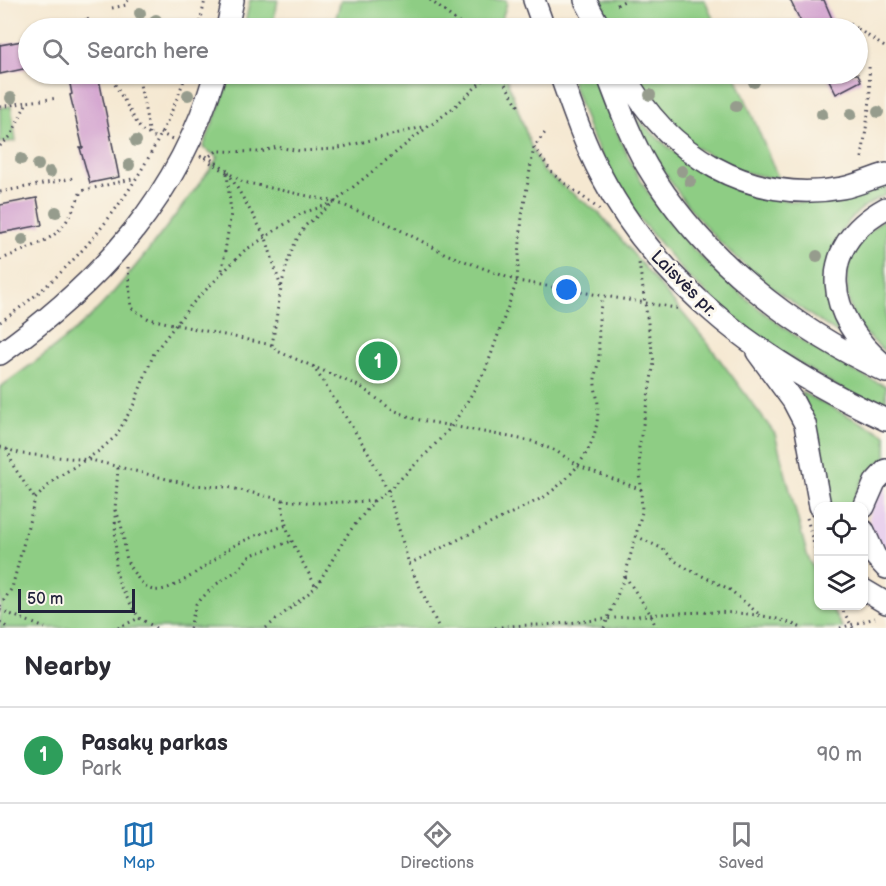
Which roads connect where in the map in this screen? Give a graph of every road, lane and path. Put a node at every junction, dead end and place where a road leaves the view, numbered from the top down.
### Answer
1 (128, 0) edge
2 (205, 0) edge
3 (233, 0) edge
4 (430, 0) edge
5 (534, 0) edge
6 (580, 0) edge
7 (585, 0) edge
8 (626, 0) edge
9 (616, 5) dead end
10 (112, 8) dead end
11 (201, 18) edge
12 (229, 18) edge
13 (452, 18) edge
14 (540, 18) edge
15 (587, 18) edge
16 (595, 18) edge
17 (868, 36) edge
18 (886, 48) edge
19 (869, 64) dead end
20 (116, 84) edge
21 (140, 84) edge
22 (183, 84) edge
23 (211, 84) edge
24 (479, 84) edge
25 (505, 84) edge
26 (564, 84) edge
27 (611, 84) edge
28 (629, 84) edge
29 (58, 98) dead end
30 (27, 102) junction
31 (0, 107) edge
32 (519, 107) dead end
33 (431, 124) junction
34 (547, 130) dead end
35 (150, 135) junction
36 (158, 139) junction
37 (0, 146) edge
38 (534, 147) junction
39 (862, 158) dead end
40 (228, 172) junction
41 (886, 174) edge
42 (74, 178) dead end
43 (136, 178) junction
44 (0, 192) edge
45 (336, 202) junction
46 (886, 208) edge
47 (606, 217) dead end
48 (266, 238) junction
49 (0, 260) edge
50 (639, 262) dead end
51 (128, 267) dead end
52 (222, 270) junction
53 (517, 281) junction
54 (281, 289) junction
55 (603, 297) junction
56 (645, 303) junction
57 (690, 317) dead end
58 (0, 322) edge
59 (176, 326) junction
60 (750, 342) junction
61 (272, 345) junction
62 (0, 354) edge
63 (313, 366) junction
64 (886, 366) edge
65 (886, 372) edge
66 (886, 420) edge
67 (451, 427) junction
68 (0, 447) edge
69 (6, 449) junction
70 (83, 459) junction
71 (579, 466) junction
72 (118, 468) junction
73 (886, 470) edge
74 (642, 490) junction
75 (388, 491) junction
76 (35, 499) junction
77 (283, 500) junction
78 (374, 501) junction
79 (866, 502) edge
80 (115, 510) junction
81 (813, 511) edge
82 (287, 525) junction
83 (636, 536) junction
84 (868, 540) edge
85 (292, 541) junction
86 (819, 556) edge
87 (410, 564) junction
88 (886, 568) edge
89 (625, 576) junction
90 (316, 587) junction
91 (868, 594) edge
92 (0, 608) edge
93 (842, 610) edge
94 (882, 610) edge
95 (651, 615) junction
96 (761, 616) junction
97 (139, 618) junction
98 (609, 619) junction
99 (0, 622) edge
100 (852, 626) edge
101 (8, 628) edge
102 (45, 628) edge
103 (118, 628) edge
104 (156, 628) edge
105 (190, 628) edge
106 (266, 628) edge
107 (439, 628) edge
108 (495, 628) edge
109 (604, 628) edge
110 (656, 628) edge
111 (801, 628) edge
112 (840, 628) edge

1 - 10 path
2 - 11 path
3 - 12 main road
4 - 13 path
5 - 14 main road
6 - 15 main road
7 - 16 main road
8 - 9 path
17 - 18 path
19 - 39 path
20 - 35 path
21 - 35 path
22 - 36 path
23 - 62 main road
24 - 33 path
25 - 32 path
26 - 60 main road, Laisvės pr.
27 - 65 main road
28 - 41 main road
29 - 30 path
30 - 31 path
30 - 37 path
33 - 40 path
33 - 45 path
34 - 38 path
35 - 36 path
36 - 43 path
38 - 47 path
38 - 53 path
40 - 45 path
40 - 48 path
40 - 52 path
42 - 44 path
43 - 49 path
43 - 58 path
45 - 48 path
45 - 53 path
45 - 54 path
46 - 64 main road
48 - 52 path
48 - 54 path
50 - 56 path
51 - 59 path
52 - 59 path
53 - 55 path
53 - 67 path
54 - 61 path
55 - 56 path
55 - 71 path
56 - 57 path
56 - 74 path
59 - 61 path
59 - 70 path
60 - 66 main road, Laisvės pr.
60 - 81 main road
61 - 63 path
63 - 67 path
63 - 75 path
67 - 71 path
67 - 75 path
68 - 69 path
69 - 70 path
69 - 76 path
70 - 72 path
70 - 76 path
71 - 74 path
71 - 87 path
72 - 77 path
72 - 80 path
73 - 79 main road
74 - 83 path
75 - 78 path
75 - 87 path
76 - 92 path
77 - 78 path
77 - 82 path
78 - 90 path
80 - 82 path
80 - 97 path
81 - 86 path
82 - 85 path
83 - 89 path
83 - 96 path
84 - 88 main road
85 - 90 path
85 - 105 path
87 - 107 path
89 - 95 path
89 - 98 path
90 - 106 path
91 - 94 main road
92 - 102 path
93 - 100 path
94 - 100 path
95 - 96 path
95 - 98 path
95 - 110 path
96 - 111 path
97 - 103 path
97 - 104 path
98 - 108 path
98 - 109 path
99 - 101 path
100 - 112 path

